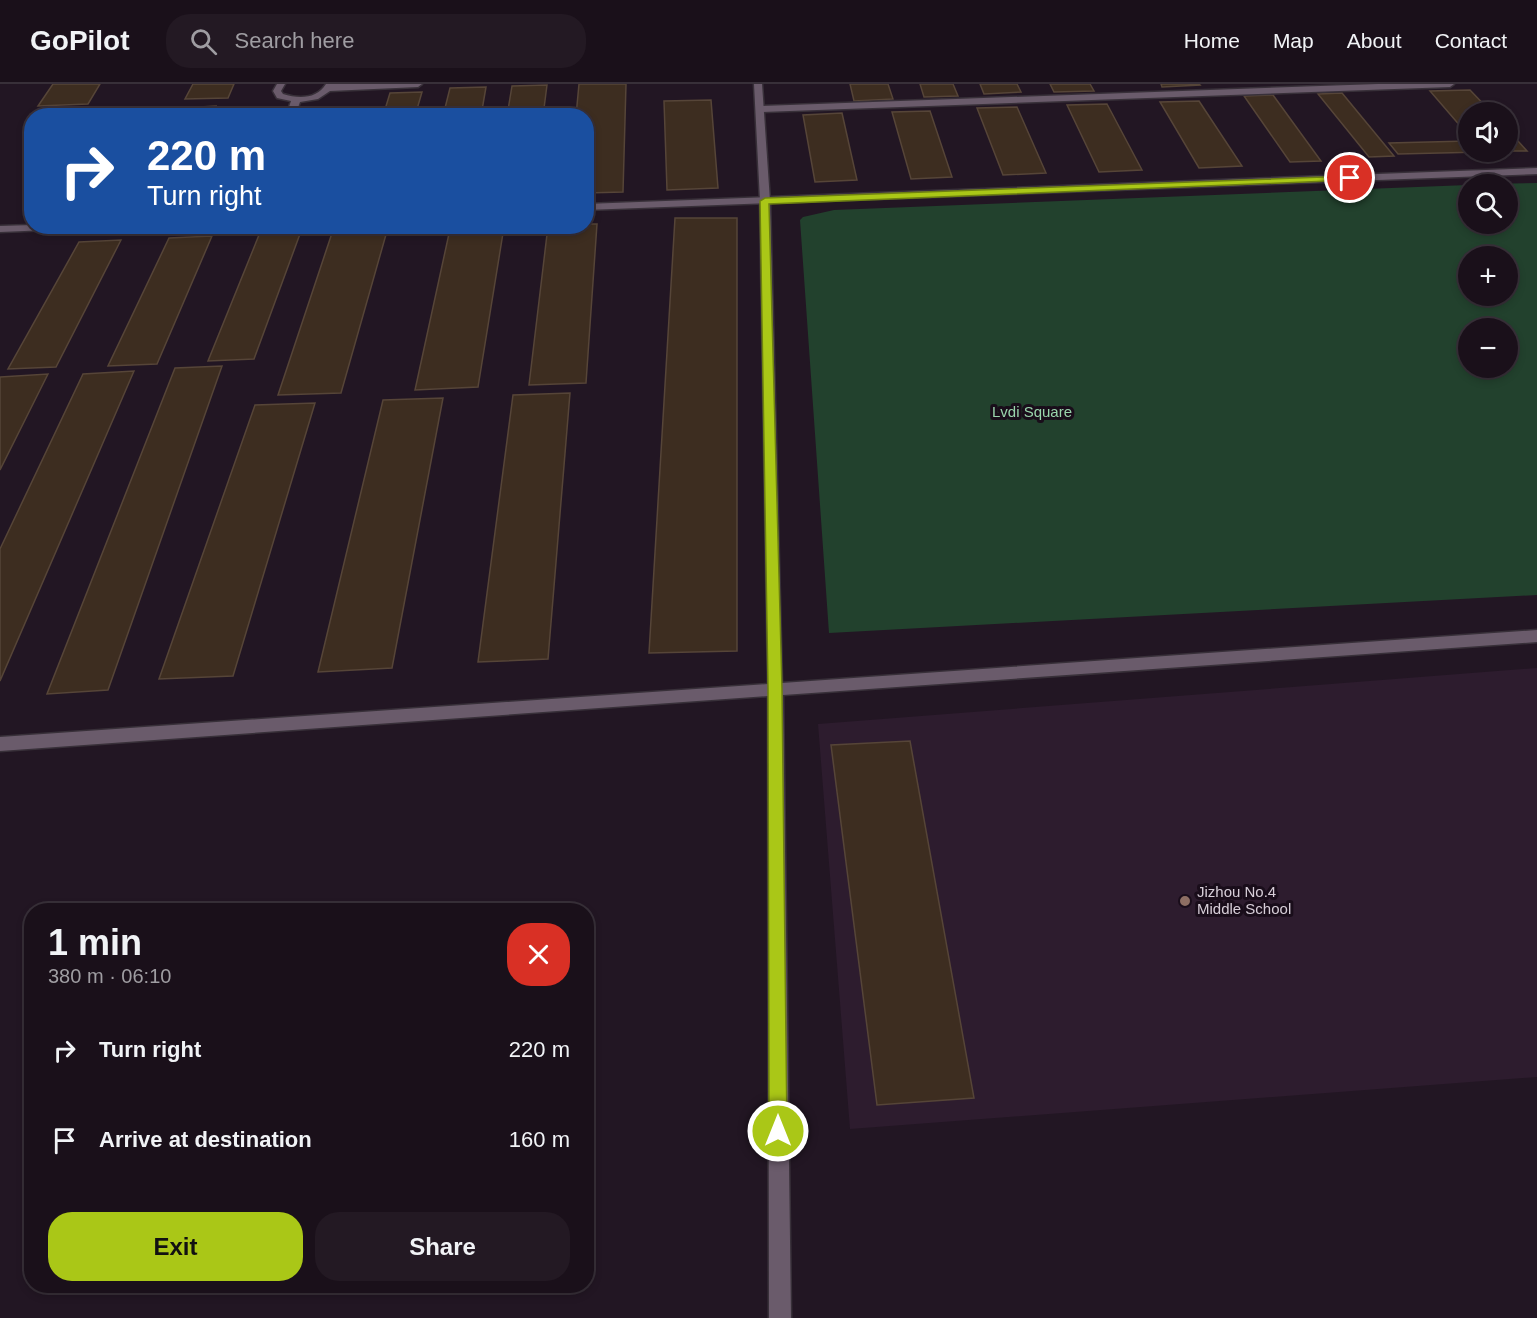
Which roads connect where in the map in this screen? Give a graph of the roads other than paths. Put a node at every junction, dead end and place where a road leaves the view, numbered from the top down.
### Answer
1 (280, 84) edge
2 (418, 84) edge
3 (759, 84) edge
4 (1450, 84) edge
5 (329, 86) edge
6 (296, 100) junction
7 (293, 108) edge
8 (760, 109) junction
9 (1537, 171) edge
10 (765, 201) junction
11 (594, 207) edge
12 (24, 229) edge
13 (0, 230) edge
14 (1537, 636) edge
15 (775, 688) junction
16 (0, 744) edge
17 (780, 1318) edge

1 - 6 street
2 - 5 street
3 - 8 street
4 - 8 street
5 - 6 street
6 - 7 street
8 - 10 street
9 - 10 street
10 - 11 street
10 - 15 street
12 - 13 street
14 - 15 street
15 - 16 street
15 - 17 street

